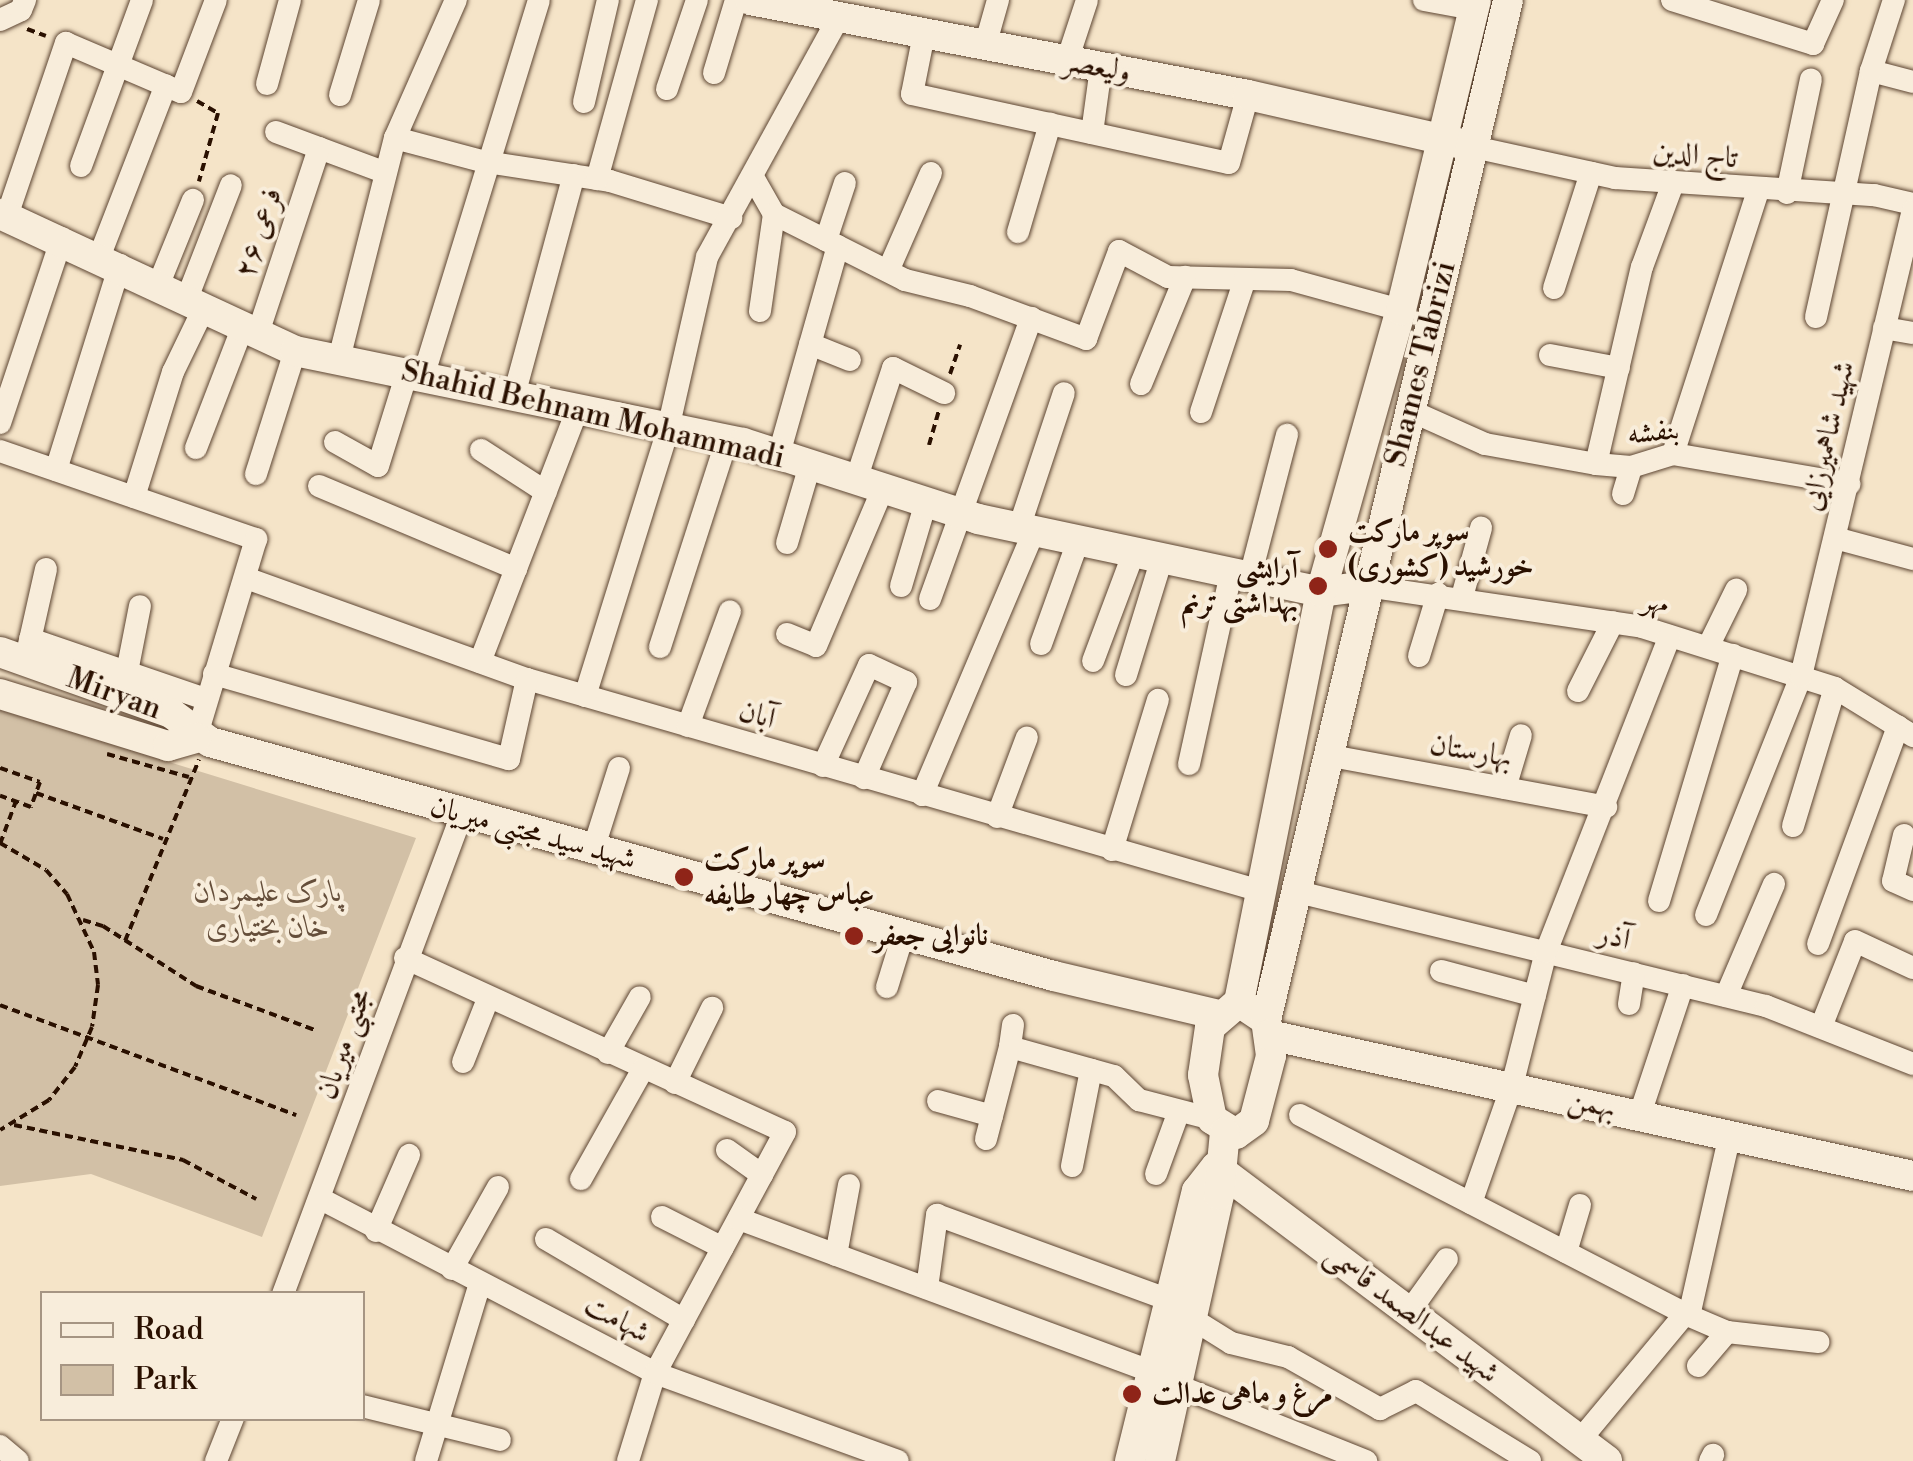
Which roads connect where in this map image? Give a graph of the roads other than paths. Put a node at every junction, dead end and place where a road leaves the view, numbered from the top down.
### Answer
1 (142, 0) edge
2 (216, 0) edge
3 (290, 0) edge
4 (369, 0) edge
5 (456, 0) edge
6 (539, 0) edge
7 (608, 0) edge
8 (647, 0) edge
9 (697, 0) edge
10 (736, 0) edge
11 (750, 0) edge
12 (998, 0) edge
13 (1087, 0) edge
14 (1424, 0) edge
15 (1508, 0) edge
16 (1672, 0) edge
17 (1833, 0) edge
18 (1894, 0) edge
19 (1474, 4) edge
20 (801, 5) edge
21 (1726, 8) edge
22 (839, 18) junction
23 (924, 34) junction
24 (985, 46) junction
25 (116, 61) junction
26 (1066, 61) junction
27 (1101, 67) junction
28 (1871, 70) junction
29 (714, 73) dead end
30 (1811, 79) dead end
31 (1913, 82) edge
32 (267, 84) dead end
33 (174, 89) junction
34 (667, 89) dead end
35 (340, 95) dead end
36 (1248, 95) junction
37 (584, 102) dead end
38 (1050, 124) junction
39 (276, 132) dead end
40 (1092, 133) junction
41 (396, 138) junction
42 (1444, 138) junction
43 (1474, 147) junction
44 (318, 148) junction
45 (486, 162) junction
46 (81, 166) dead end
47 (930, 172) dead end
48 (386, 173) junction
49 (1591, 173) junction
50 (586, 177) junction
51 (754, 179) junction
52 (845, 182) dead end
53 (1672, 183) junction
54 (231, 185) dead end
55 (1758, 191) junction
56 (1788, 193) junction
57 (1844, 194) junction
58 (193, 200) road end
59 (1913, 207) edge
60 (774, 214) junction
61 (4, 215) edge
62 (731, 218) junction
63 (1018, 232) dead end
64 (62, 238) junction
65 (832, 243) junction
66 (110, 260) junction
67 (888, 271) junction
68 (1185, 277) junction
69 (1245, 279) junction
70 (158, 286) junction
71 (1554, 288) dead end
72 (194, 305) junction
73 (1401, 310) junction
74 (760, 311) dead end
75 (1816, 317) dead end
76 (1031, 318) junction
77 (1884, 328) junction
78 (249, 332) junction
79 (1913, 333) edge
80 (810, 344) junction
81 (295, 350) junction
82 (1550, 355) dead end
83 (339, 359) junction
84 (850, 360) dead end
85 (1618, 368) junction
86 (415, 375) junction
87 (1142, 384) dead end
88 (944, 393) dead end
89 (1064, 393) dead end
90 (514, 399) junction
91 (1409, 410) junction
92 (577, 411) junction
93 (1201, 412) dead end
94 (0, 423) edge
95 (668, 428) junction
96 (1287, 435) dead end
97 (727, 440) junction
98 (336, 442) dead end
99 (196, 448) dead end
100 (481, 450) dead end
101 (0, 451) edge
102 (779, 454) junction
103 (1673, 454) junction
104 (810, 464) junction
105 (1596, 464) junction
106 (1631, 467) junction
107 (56, 470) junction
108 (256, 474) dead end
109 (870, 484) junction
110 (1849, 484) junction
111 (319, 486) dead end
112 (546, 492) junction
113 (1623, 494) dead end
114 (134, 497) junction
115 (926, 502) junction
116 (960, 514) junction
117 (1481, 528) dead end
118 (1026, 530) junction
119 (1835, 538) junction
120 (1078, 540) junction
121 (786, 543) dead end
122 (1148, 555) junction
123 (1913, 559) edge
124 (46, 569) dead end
125 (516, 569) junction
126 (1240, 575) junction
127 (246, 578) junction
128 (901, 586) dead end
129 (1366, 586) junction
130 (1736, 590) dead end
131 (1321, 592) junction
132 (1438, 594) junction
133 (1462, 597) junction
134 (930, 599) dead end
135 (140, 606) dead end
136 (730, 610) dead end
137 (1614, 622) junction
138 (787, 634) dead end
139 (1670, 636) junction
140 (1041, 644) dead end
141 (660, 647) dead end
142 (1708, 647) junction
143 (18, 651) edge
144 (1732, 655) junction
145 (1420, 656) dead end
146 (1094, 661) dead end
147 (480, 662) junction
148 (126, 672) junction
149 (214, 674) junction
150 (1126, 675) dead end
151 (1801, 676) junction
152 (526, 679) junction
153 (1836, 688) junction
154 (1578, 691) dead end
155 (0, 694) edge
156 (586, 696) junction
157 (205, 700) junction
158 (1158, 700) dead end
159 (688, 726) junction
160 (1905, 731) edge
161 (1522, 735) dead end
162 (1027, 737) dead end
163 (196, 738) junction
164 (1326, 755) junction
165 (1189, 764) dead end
166 (824, 766) junction
167 (618, 768) dead end
168 (864, 778) junction
169 (1505, 788) junction
170 (922, 795) junction
171 (1606, 807) junction
172 (462, 814) junction
173 (997, 817) junction
174 (1793, 826) dead end
175 (1904, 836) dead end
176 (594, 850) junction
177 (1112, 850) junction
178 (1774, 884) dead end
179 (1257, 890) junction
180 (1913, 890) edge
181 (1294, 891) junction
182 (1659, 901) dead end
183 (1706, 915) dead end
184 (902, 935) junction
185 (1818, 944) dead end
186 (1546, 952) junction
187 (405, 958) junction
188 (1913, 968) edge
189 (1441, 971) dead end
190 (1634, 973) junction
191 (1683, 985) junction
192 (887, 987) dead end
193 (1535, 996) junction
194 (1726, 996) junction
195 (640, 998) dead end
196 (488, 999) junction
197 (1629, 1004) dead end
198 (712, 1008) dead end
199 (1229, 1009) junction
200 (1268, 1028) junction
201 (1822, 1028) junction
202 (608, 1053) junction
203 (463, 1062) dead end
204 (1913, 1064) edge
205 (643, 1069) junction
206 (1090, 1070) junction
207 (675, 1083) junction
208 (1512, 1086) junction
209 (938, 1100) dead end
210 (1179, 1111) junction
211 (1640, 1114) junction
212 (1300, 1115) dead end
213 (1218, 1126) junction
214 (1730, 1134) junction
215 (727, 1150) dead end
216 (409, 1155) dead end
217 (1072, 1166) dead end
218 (1216, 1167) junction
219 (1156, 1174) dead end
220 (762, 1175) junction
221 (1913, 1176) edge
222 (580, 1179) dead end
223 (849, 1185) dead end
224 (498, 1187) dead end
225 (321, 1199) junction
226 (1470, 1203) junction
227 (1580, 1204) dead end
228 (662, 1217) dead end
229 (739, 1219) junction
230 (376, 1231) junction
231 (546, 1239) dead end
232 (723, 1248) junction
233 (1566, 1252) junction
234 (836, 1254) junction
235 (1447, 1259) dead end
236 (452, 1269) junction
237 (480, 1283) junction
238 (927, 1288) junction
239 (284, 1291) edge
240 (1180, 1309) junction
241 (1409, 1312) junction
242 (1687, 1315) junction
243 (684, 1320) junction
244 (1728, 1332) junction
245 (1818, 1342) dead end
246 (1698, 1366) dead end
247 (655, 1373) junction
248 (1164, 1378) junction
249 (365, 1407) edge
250 (232, 1421) edge
251 (438, 1425) junction
252 (500, 1440) dead end
253 (1580, 1440) junction
254 (0, 1446) edge
255 (1316, 1453) edge
256 (891, 1460) edge
257 (18, 1461) edge
258 (216, 1461) edge
259 (426, 1461) edge
260 (628, 1461) edge
261 (1130, 1461) edge
262 (1160, 1461) edge
263 (1366, 1461) edge
264 (1530, 1461) edge
265 (1607, 1461) edge

1 - 25 street
2 - 33 street
3 - 32 street
4 - 35 street
5 - 41 street
6 - 45 street
7 - 37 street
8 - 50 street
9 - 34 street
10 - 29 street
11 - 20 street, ولیعصر
12 - 24 street
13 - 26 street
14 - 19 street
15 - 43 street, Shames Tabrizi
16 - 21 street
17 - 21 street
18 - 28 street
19 - 42 street, Shames Tabrizi
20 - 22 street, ولیعصر
22 - 23 street, ولیعصر
22 - 51 street
23 - 24 street, ولیعصر
23 - 38 street
24 - 26 street, ولیعصر
25 - 33 street
25 - 46 street
25 - 61 street
26 - 27 street, ولیعصر
27 - 36 street, ولیعصر
27 - 40 street
28 - 31 street
28 - 57 street
30 - 56 street
33 - 66 street
36 - 40 street
36 - 42 street, ولیعصر
38 - 40 street
38 - 63 street
39 - 44 street
41 - 45 street
41 - 48 street
42 - 43 street, ولیعصر
42 - 73 street, Shames Tabrizi
43 - 49 street, تاج الدین
43 - 91 street, Shames Tabrizi
44 - 48 street
44 - 78 street, فرعی ۲۶
45 - 50 street
45 - 86 street
47 - 67 street
48 - 83 street
49 - 53 street, تاج الدین
49 - 71 street
50 - 62 street
50 - 90 street
51 - 60 street
51 - 62 street
52 - 65 street
53 - 55 street, تاج الدین
53 - 85 street
54 - 72 street
55 - 56 street, تاج الدین
55 - 103 street
56 - 57 street, تاج الدین
57 - 59 street, تاج الدین
57 - 75 street
58 - 70 street
59 - 77 street, شهید شاهمیرزایی
60 - 65 street
60 - 74 street
61 - 64 street, Shahid Behnam Mohammadi
62 - 95 street
64 - 66 street, Shahid Behnam Mohammadi
64 - 94 street
65 - 67 street
65 - 80 street
66 - 70 street, Shahid Behnam Mohammadi
66 - 107 street
67 - 76 street
68 - 69 street
68 - 76 street
68 - 87 street
69 - 73 street
69 - 93 street
70 - 72 street, Shahid Behnam Mohammadi
72 - 78 street, Shahid Behnam Mohammadi
72 - 114 street
73 - 131 street, Shames Tabrizi
76 - 116 street
77 - 79 street
77 - 110 street, شهید شاهمیرزایی
78 - 81 street, Shahid Behnam Mohammadi
78 - 99 street, فرعی ۲۶
80 - 84 street
80 - 102 street
81 - 83 street, Shahid Behnam Mohammadi
81 - 108 street
82 - 85 street
83 - 86 street, Shahid Behnam Mohammadi
85 - 105 street
86 - 90 street, Shahid Behnam Mohammadi
86 - 98 street
88 - 109 street
89 - 118 street
90 - 92 street, Shahid Behnam Mohammadi
91 - 105 street, بنفشه
91 - 129 street, Shames Tabrizi
92 - 95 street, Shahid Behnam Mohammadi
92 - 112 street
95 - 97 street, Shahid Behnam Mohammadi
95 - 156 street
96 - 126 street
97 - 102 street, Shahid Behnam Mohammadi
97 - 141 street
100 - 112 street
101 - 107 street
102 - 104 street, Shahid Behnam Mohammadi
103 - 106 street, بنفشه
103 - 110 street, بنفشه
104 - 109 street, Shahid Behnam Mohammadi
104 - 121 street
105 - 106 street, بنفشه
106 - 113 street
107 - 114 street
109 - 115 street, Shahid Behnam Mohammadi
109 - 138 street
110 - 119 street, شهید شاهمیرزایی
111 - 125 street
112 - 125 street
114 - 127 street
115 - 116 street, Shahid Behnam Mohammadi
115 - 128 street
116 - 118 street, Shahid Behnam Mohammadi
116 - 134 street
117 - 133 street
118 - 120 street, Shahid Behnam Mohammadi
118 - 170 street
119 - 123 street
119 - 151 street, شهید شاهمیرزایی
120 - 122 street, Shahid Behnam Mohammadi
120 - 140 street
122 - 126 street, Shahid Behnam Mohammadi
122 - 146 street
122 - 150 street
124 - 143 street
125 - 147 street
126 - 131 street, Shahid Behnam Mohammadi
126 - 165 street
127 - 147 street, آبان
127 - 149 street
129 - 131 street, Shahid Behnam Mohammadi
129 - 132 street, مهر
129 - 164 street, Shames Tabrizi
130 - 142 street
131 - 179 street, Shames Tabrizi
132 - 133 street, مهر
132 - 145 street
133 - 137 street, مهر
135 - 148 street
136 - 159 street
137 - 139 street, مهر
137 - 154 street
139 - 142 street, مهر
139 - 171 street
142 - 144 street, مهر
143 - 148 street
143 - 163 street, Miryan
144 - 151 street, مهر
144 - 182 street
147 - 152 street, آبان
148 - 157 street
149 - 152 street
149 - 157 street
151 - 153 street, مهر
151 - 183 street, شهید شاهمیرزایی
152 - 156 street, آبان
153 - 160 street, مهر
153 - 174 street
155 - 163 street, Miryan
156 - 159 street, آبان
157 - 163 street
158 - 177 street
159 - 166 street, آبان
160 - 185 street
161 - 169 street
162 - 173 street
163 - 172 street, شهید سید مجتبی میریان
164 - 169 street, بهارستان
164 - 181 street, Shames Tabrizi
166 - 168 street, آبان
166 - 168 street
167 - 176 street
168 - 170 street, آبان
169 - 171 street, بهارستان
170 - 173 street, آبان
171 - 186 street
172 - 176 street, شهید سید مجتبی میریان
172 - 187 street, مجتبی میریان
173 - 177 street, آبان
175 - 180 street
176 - 184 street, شهید سید مجتبی میریان
177 - 179 street, آبان
178 - 194 street
179 - 199 street, Shames Tabrizi
181 - 186 street, آذر
181 - 200 street, Shames Tabrizi
184 - 192 street
184 - 199 street, شهید سید مجتبی میریان
186 - 190 street, آذر
186 - 193 street
187 - 196 street
187 - 225 street, مجتبی میریان
188 - 201 street
189 - 193 street
190 - 191 street, آذر
190 - 197 street
191 - 194 street, آذر
191 - 211 street
193 - 208 street
194 - 201 street, آذر
195 - 202 street
196 - 202 street
196 - 203 street
198 - 207 street
199 - 200 street, شهید سید مجتبی میریان
199 - 213 street, Shames Tabrizi
200 - 208 street, بهمن
200 - 213 street, Shames Tabrizi
201 - 204 street, آذر
202 - 205 street
205 - 207 street
205 - 222 street
206 - 209 street
206 - 210 street
206 - 217 street
207 - 220 street
208 - 211 street, بهمن
208 - 226 street
210 - 213 street
210 - 219 street
211 - 214 street, بهمن
212 - 226 street
213 - 218 street
214 - 221 street, بهمن
214 - 242 street
215 - 220 street
216 - 230 street
218 - 240 street
218 - 241 street, شهید عبدالصمد قاسمی
220 - 229 street
223 - 234 street
224 - 236 street
225 - 230 street, شهامت
225 - 239 street, مجتبی میریان
226 - 233 street
227 - 233 street
228 - 232 street
229 - 232 street
229 - 234 street
230 - 236 street, شهامت
231 - 243 street
232 - 243 street
233 - 242 street
234 - 238 street
235 - 241 street
236 - 237 street, شهامت
237 - 247 street, شهامت
237 - 251 street
238 - 240 street
238 - 248 street
240 - 248 street
240 - 264 street
241 - 253 street, شهید عبدالصمد قاسمی
242 - 244 street
242 - 253 street
243 - 247 street
244 - 245 street
244 - 246 street
247 - 256 street, شهامت
247 - 260 street
248 - 255 street
248 - 261 street
248 - 262 street
249 - 251 street
250 - 258 street
251 - 252 street
251 - 259 street
253 - 265 street, شهید عبدالصمد قاسمی
254 - 257 street
255 - 263 street

